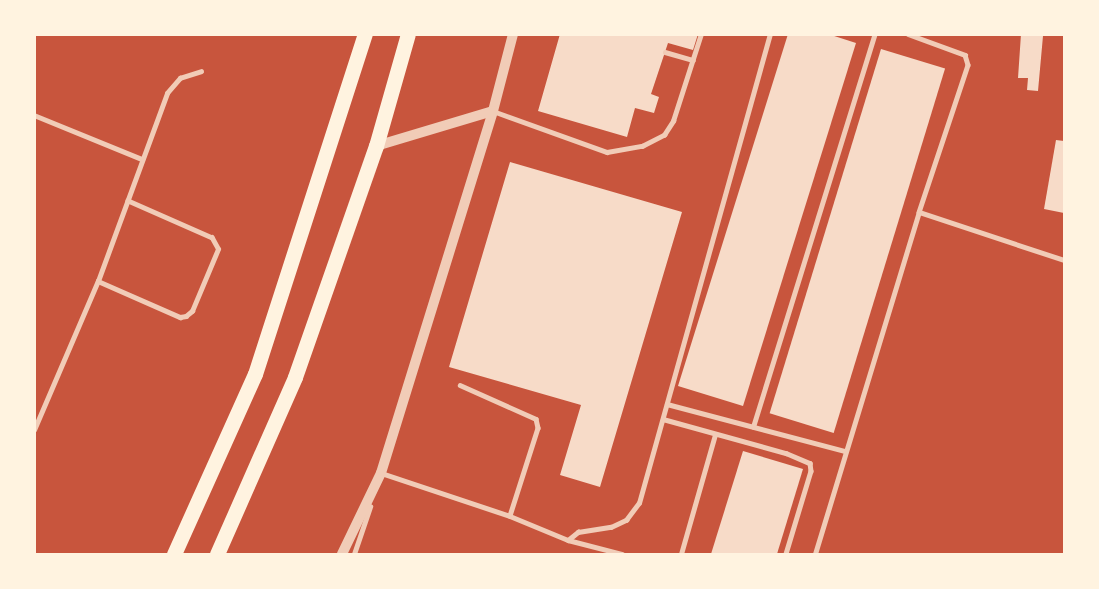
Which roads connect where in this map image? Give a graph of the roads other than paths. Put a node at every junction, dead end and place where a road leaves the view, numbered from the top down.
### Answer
1 (365, 34) edge
2 (408, 34) edge
3 (513, 34) edge
4 (701, 34) edge
5 (770, 34) edge
6 (875, 34) edge
7 (908, 34) edge
8 (664, 52) dead end
9 (693, 60) junction
10 (201, 71) dead end
11 (493, 111) junction
12 (34, 115) edge
13 (376, 146) junction
14 (142, 159) junction
15 (128, 201) junction
16 (919, 212) junction
17 (1065, 260) edge
18 (98, 281) junction
19 (460, 385) dead end
20 (667, 404) junction
21 (663, 419) junction
22 (753, 427) junction
23 (34, 430) edge
24 (714, 435) junction
25 (845, 451) junction
26 (381, 473) junction
27 (510, 516) junction
28 (568, 540) junction
29 (174, 555) edge
30 (217, 555) edge
31 (342, 555) edge
32 (354, 555) edge
33 (622, 555) edge
34 (681, 555) edge
35 (786, 555) edge
36 (815, 555) edge

1 - 29 highway
2 - 13 highway
3 - 11 street
4 - 9 lane
5 - 20 lane
6 - 22 lane
7 - 16 lane
8 - 9 lane
9 - 11 lane
10 - 14 lane
11 - 13 street
11 - 26 street
12 - 14 lane
13 - 30 highway
14 - 15 lane
15 - 18 lane
15 - 18 lane
16 - 17 lane
16 - 25 lane
18 - 23 lane
19 - 27 lane
20 - 21 lane
20 - 22 lane
21 - 24 lane
21 - 28 lane
22 - 25 lane
24 - 34 lane
24 - 35 lane
25 - 36 lane
26 - 27 lane
26 - 31 street
26 - 32 lane
27 - 28 lane
28 - 33 lane

